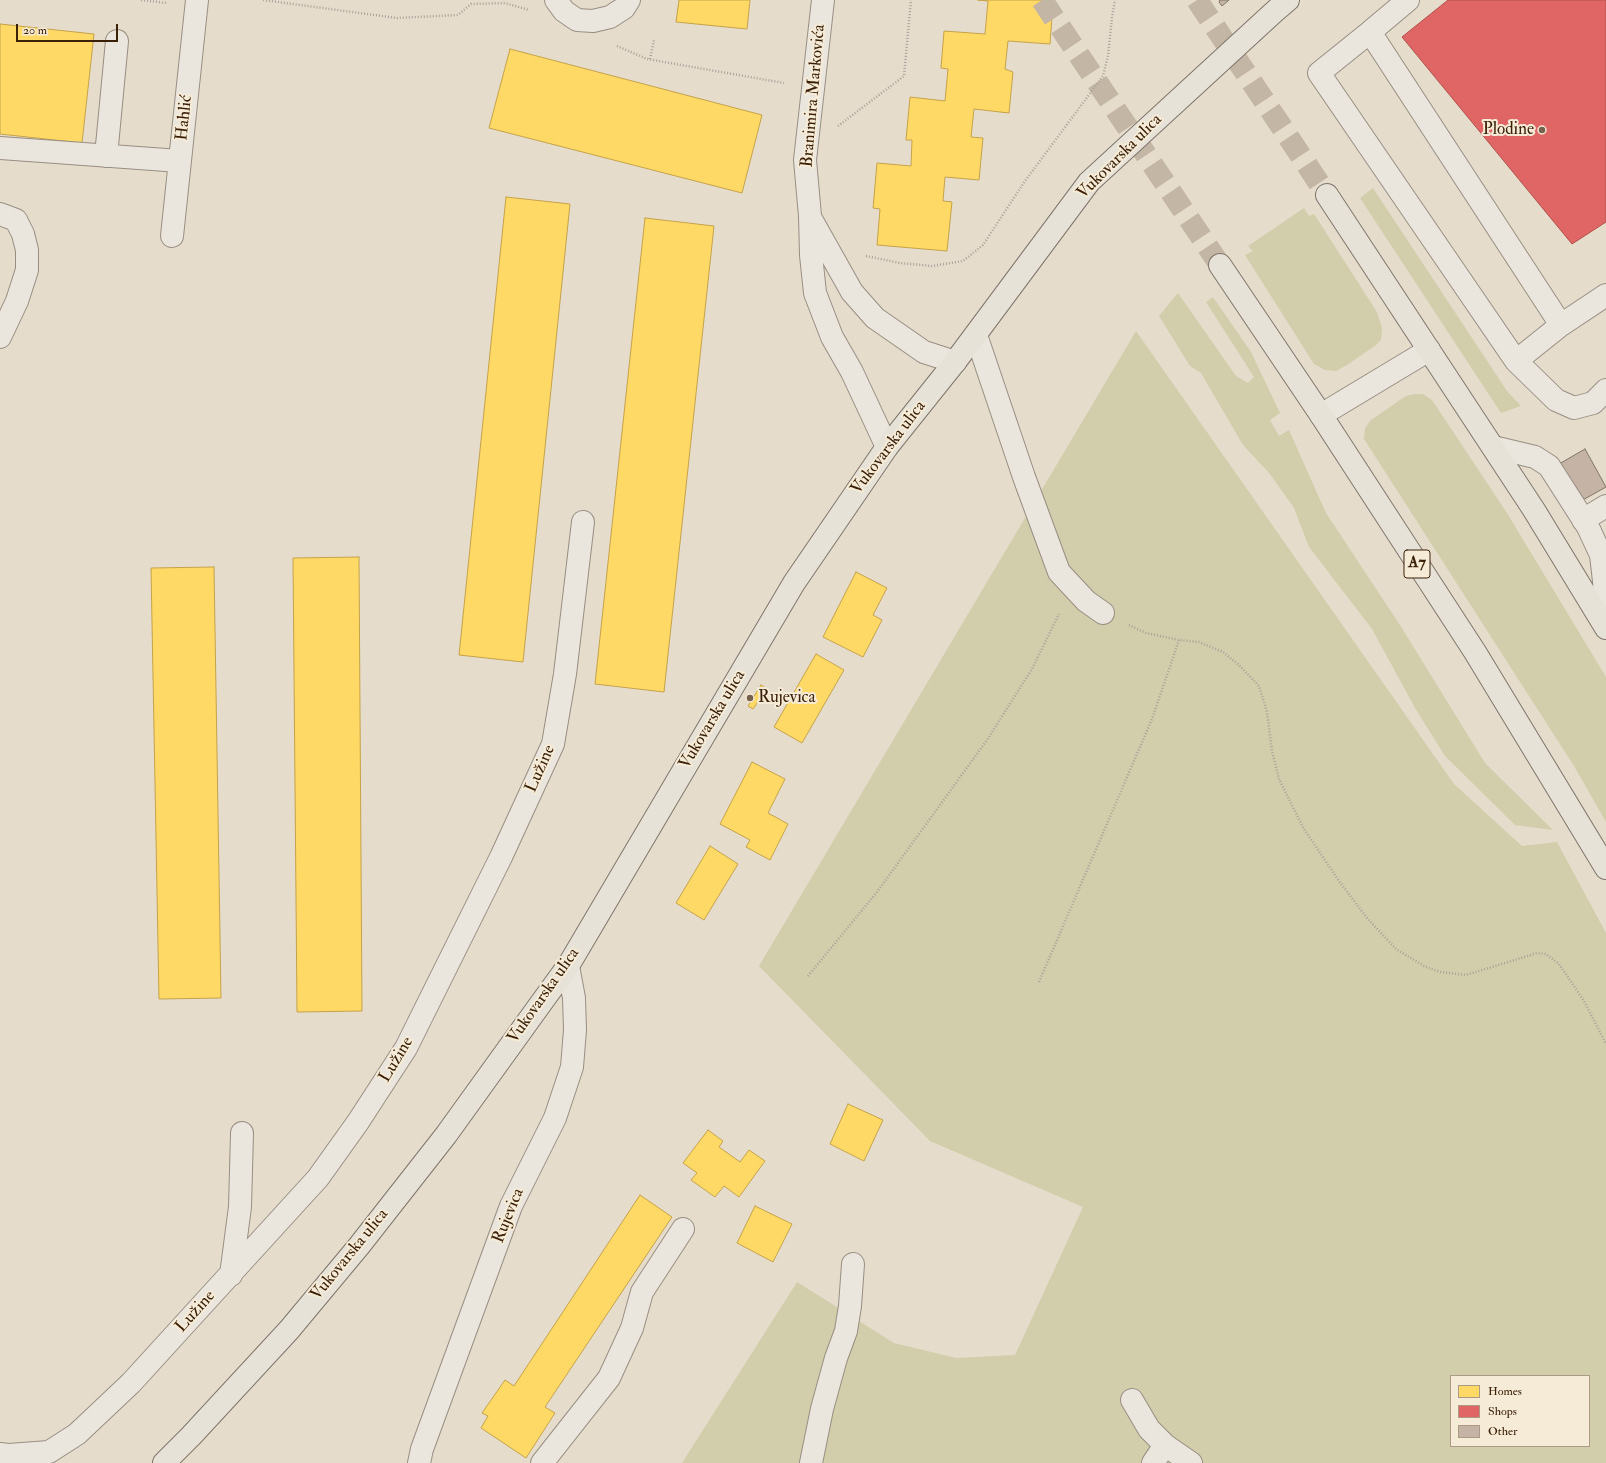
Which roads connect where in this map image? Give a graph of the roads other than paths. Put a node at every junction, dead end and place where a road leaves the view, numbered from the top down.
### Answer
1 (197, 0) edge
2 (556, 0) edge
3 (629, 0) edge
4 (823, 0) edge
5 (1288, 0) edge
6 (1408, 0) edge
7 (1370, 32) junction
8 (117, 41) dead end
9 (0, 148) edge
10 (106, 156) junction
11 (180, 161) junction
12 (1327, 195) tunnel mouth
13 (0, 214) edge
14 (810, 216) junction
15 (172, 236) dead end
16 (1220, 265) tunnel mouth
17 (1606, 295) edge
18 (1561, 325) junction
19 (976, 335) junction
20 (0, 337) edge
21 (1429, 350) junction
22 (1516, 361) junction
23 (955, 362) junction
24 (1606, 390) edge
25 (1321, 415) junction
26 (1493, 447) junction
27 (888, 448) junction
28 (1606, 506) edge
29 (1583, 520) junction
30 (583, 522) dead end
31 (1103, 613) road end
32 (1606, 614) edge
33 (1606, 628) edge
34 (1606, 868) edge
35 (568, 966) junction
36 (242, 1133) dead end
37 (683, 1229) dead end
38 (853, 1264) dead end
39 (230, 1275) junction
40 (1132, 1400) dead end
41 (1165, 1445) junction
42 (0, 1454) edge
43 (164, 1463) edge
44 (419, 1463) edge
45 (542, 1463) edge
46 (812, 1463) edge
47 (1153, 1463) edge
48 (1191, 1463) edge

1 - 11 street, Hahlić
2 - 3 street
4 - 14 street, Branimira Markovića
5 - 19 main road, Vukovarska ulica
6 - 7 street
7 - 18 street
7 - 22 street
8 - 10 street
9 - 10 street
10 - 11 street
11 - 15 street, Hahlić
12 - 21 main road
13 - 20 street
14 - 23 street, Branimira Markovića
14 - 27 street, Branimira Markovića
16 - 25 main road, A7
17 - 18 street
18 - 22 street
19 - 23 main road, Vukovarska ulica
19 - 31 street
21 - 25 street
21 - 26 main road
22 - 24 street
23 - 27 main road, Vukovarska ulica
25 - 34 main road, A7
26 - 29 street
26 - 33 main road
27 - 35 main road, Vukovarska ulica
28 - 29 street
29 - 32 street
30 - 39 street, Lužine
35 - 43 main road, Vukovarska ulica
35 - 44 street, Rujevica
36 - 39 street
37 - 45 street
38 - 46 street
39 - 42 street, Lužine
40 - 41 street
41 - 47 street
41 - 48 street

